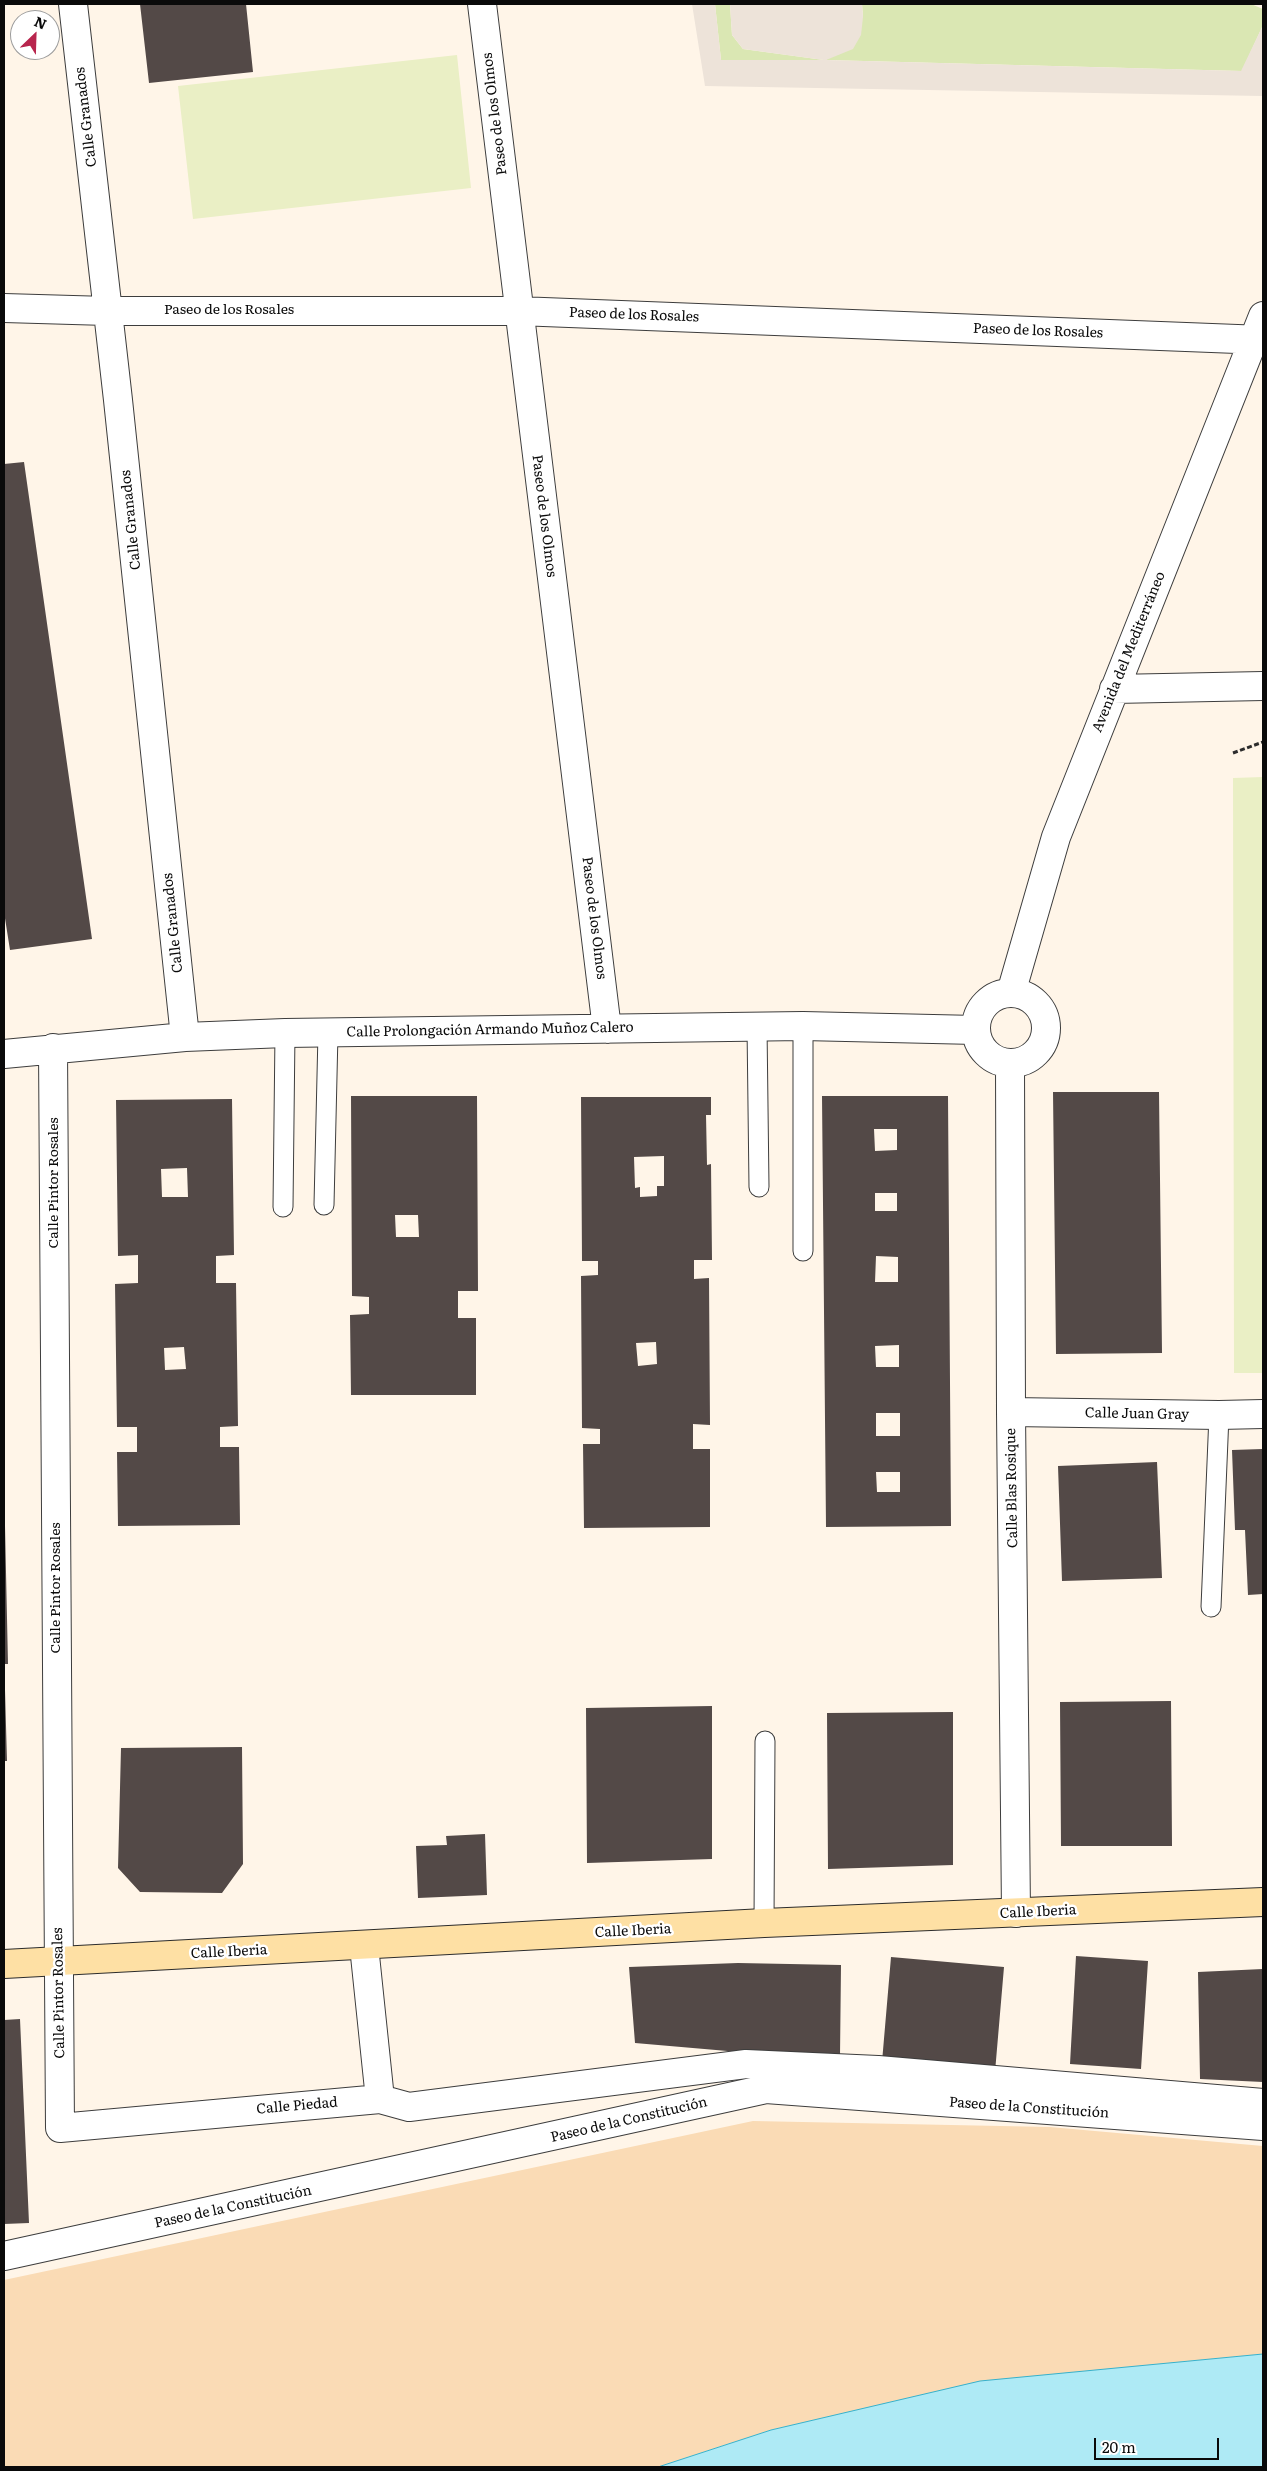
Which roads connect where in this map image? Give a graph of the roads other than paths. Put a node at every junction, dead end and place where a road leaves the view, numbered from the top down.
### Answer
1 (73, 4) edge
2 (482, 4) edge
3 (4, 308) edge
4 (107, 311) junction
5 (518, 311) junction
6 (1260, 332) edge
7 (1263, 686) edge
8 (1114, 689) junction
9 (1011, 993) junction
10 (757, 1026) junction
11 (803, 1026) junction
12 (607, 1029) junction
13 (976, 1030) junction
14 (285, 1033) junction
15 (328, 1033) junction
16 (185, 1037) junction
17 (53, 1048) junction
18 (4, 1054) edge
19 (1010, 1063) junction
20 (759, 1187) dead end
21 (324, 1205) dead end
22 (284, 1207) dead end
23 (803, 1251) dead end
24 (1011, 1412) junction
25 (1263, 1414) edge
26 (1219, 1416) junction
27 (1211, 1607) dead end
28 (765, 1741) dead end
29 (1263, 1902) edge
30 (1016, 1913) junction
31 (764, 1923) junction
32 (364, 1946) junction
33 (58, 1960) junction
34 (4, 1964) edge
35 (380, 2099) junction
36 (1263, 2103) edge
37 (1263, 2126) edge
38 (60, 2128) joint
39 (4, 2256) edge

1 - 4 street, Calle Granados
2 - 5 street, Paseo de los Olmos
3 - 4 street, Paseo de los Rosales
4 - 5 street, Paseo de los Rosales
4 - 16 street, Calle Granados
5 - 6 street, Paseo de los Rosales
5 - 12 street, Paseo de los Olmos
6 - 8 street, Avenida del Mediterráneo
7 - 8 street
8 - 9 street, Avenida del Mediterráneo
9 - 13 street
9 - 19 street
10 - 11 street, Calle Prolongación Armando Muñoz Calero
10 - 12 street, Calle Prolongación Armando Muñoz Calero
10 - 20 lane
11 - 13 street, Calle Prolongación Armando Muñoz Calero
11 - 23 lane
12 - 15 street, Calle Prolongación Armando Muñoz Calero
13 - 19 street
14 - 15 street, Calle Prolongación Armando Muñoz Calero
14 - 16 street, Calle Prolongación Armando Muñoz Calero
14 - 22 lane
15 - 21 lane
16 - 17 street, Calle Prolongación Armando Muñoz Calero
17 - 18 street, Calle Prolongación Armando Muñoz Calero
17 - 33 street, Calle Pintor Rosales
19 - 24 street, Calle Blas Rosique
24 - 26 street, Calle Juan Gray
24 - 30 street, Calle Blas Rosique
25 - 26 street, Calle Juan Gray
26 - 27 lane
28 - 31 lane
29 - 30 main road, Calle Iberia
30 - 31 main road, Calle Iberia
31 - 32 main road, Calle Iberia
32 - 33 main road, Calle Iberia
32 - 35 street
33 - 34 main road, Calle Iberia
33 - 38 street, Calle Pintor Rosales
35 - 36 street
35 - 38 street, Calle Piedad
37 - 39 street, Paseo de la Constitución

